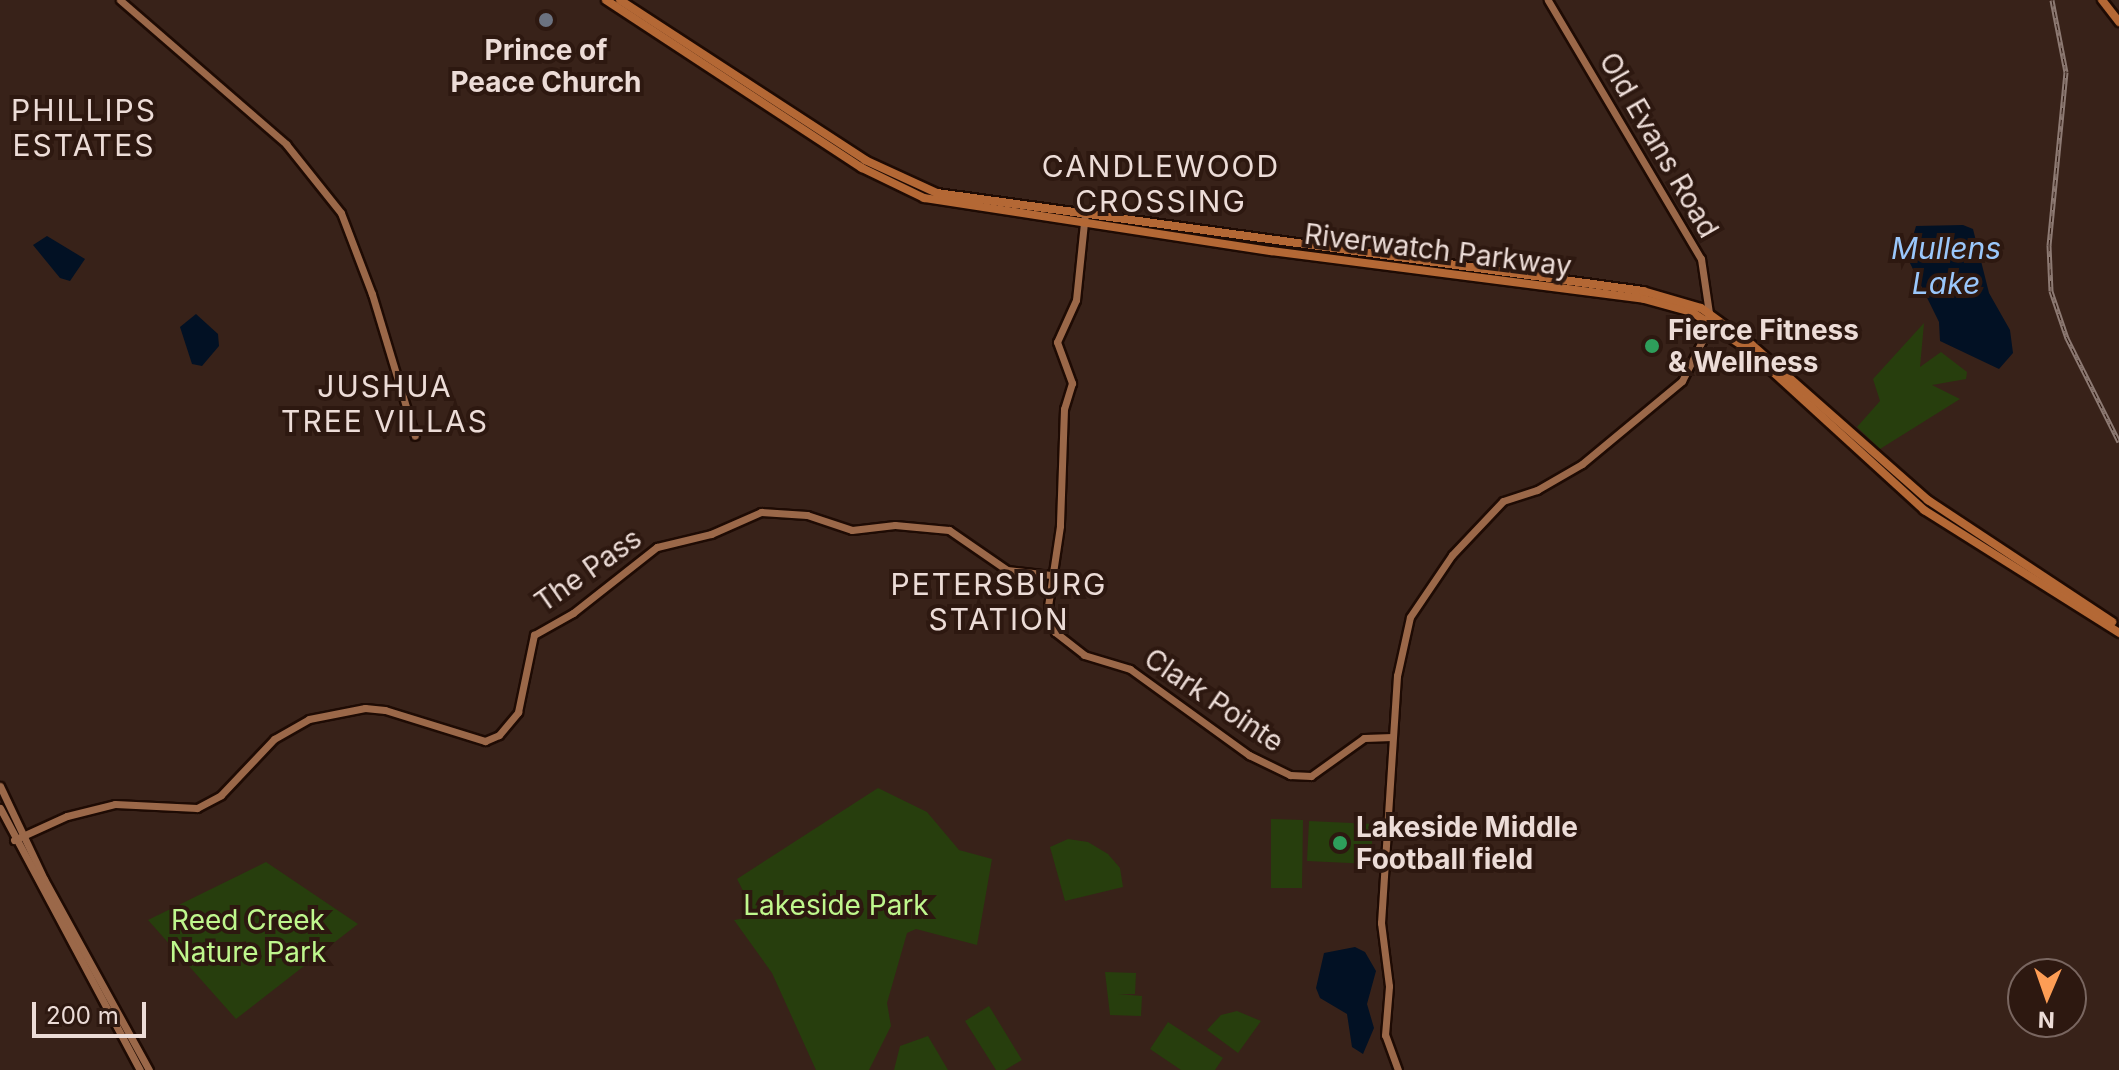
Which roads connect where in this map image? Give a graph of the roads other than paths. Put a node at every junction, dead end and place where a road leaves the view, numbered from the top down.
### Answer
1 (120, 0) edge
2 (606, 0) edge
3 (620, 0) edge
4 (1548, 0) edge
5 (2102, 0) edge
6 (2119, 22) edge
7 (1085, 218) junction
8 (1708, 316) junction
9 (415, 436) dead end
10 (1051, 575) junction
11 (2119, 630) edge
12 (1392, 737) junction
13 (0, 786) edge
14 (0, 808) edge
15 (17, 827) junction
16 (33, 831) junction
17 (18, 839) junction
18 (28, 848) junction
19 (78, 953) junction
20 (140, 1070) edge
21 (149, 1070) edge
22 (1398, 1070) edge

1 - 9 street
2 - 7 main road, Riverwatch Parkway
3 - 7 main road, Riverwatch Parkway
4 - 8 street, Old Evans Road
5 - 6 main road
7 - 8 main road, Riverwatch Parkway
7 - 10 street, Clark Pointe
8 - 11 main road, Riverwatch Parkway
8 - 12 street
10 - 12 street, Clark Pointe
10 - 16 street, The Pass
12 - 22 street
13 - 15 street
14 - 17 street
15 - 16 street
15 - 17 street
16 - 17 street, The Pass
16 - 18 street
17 - 18 street
17 - 19 street
18 - 19 street
19 - 20 street
19 - 21 street

